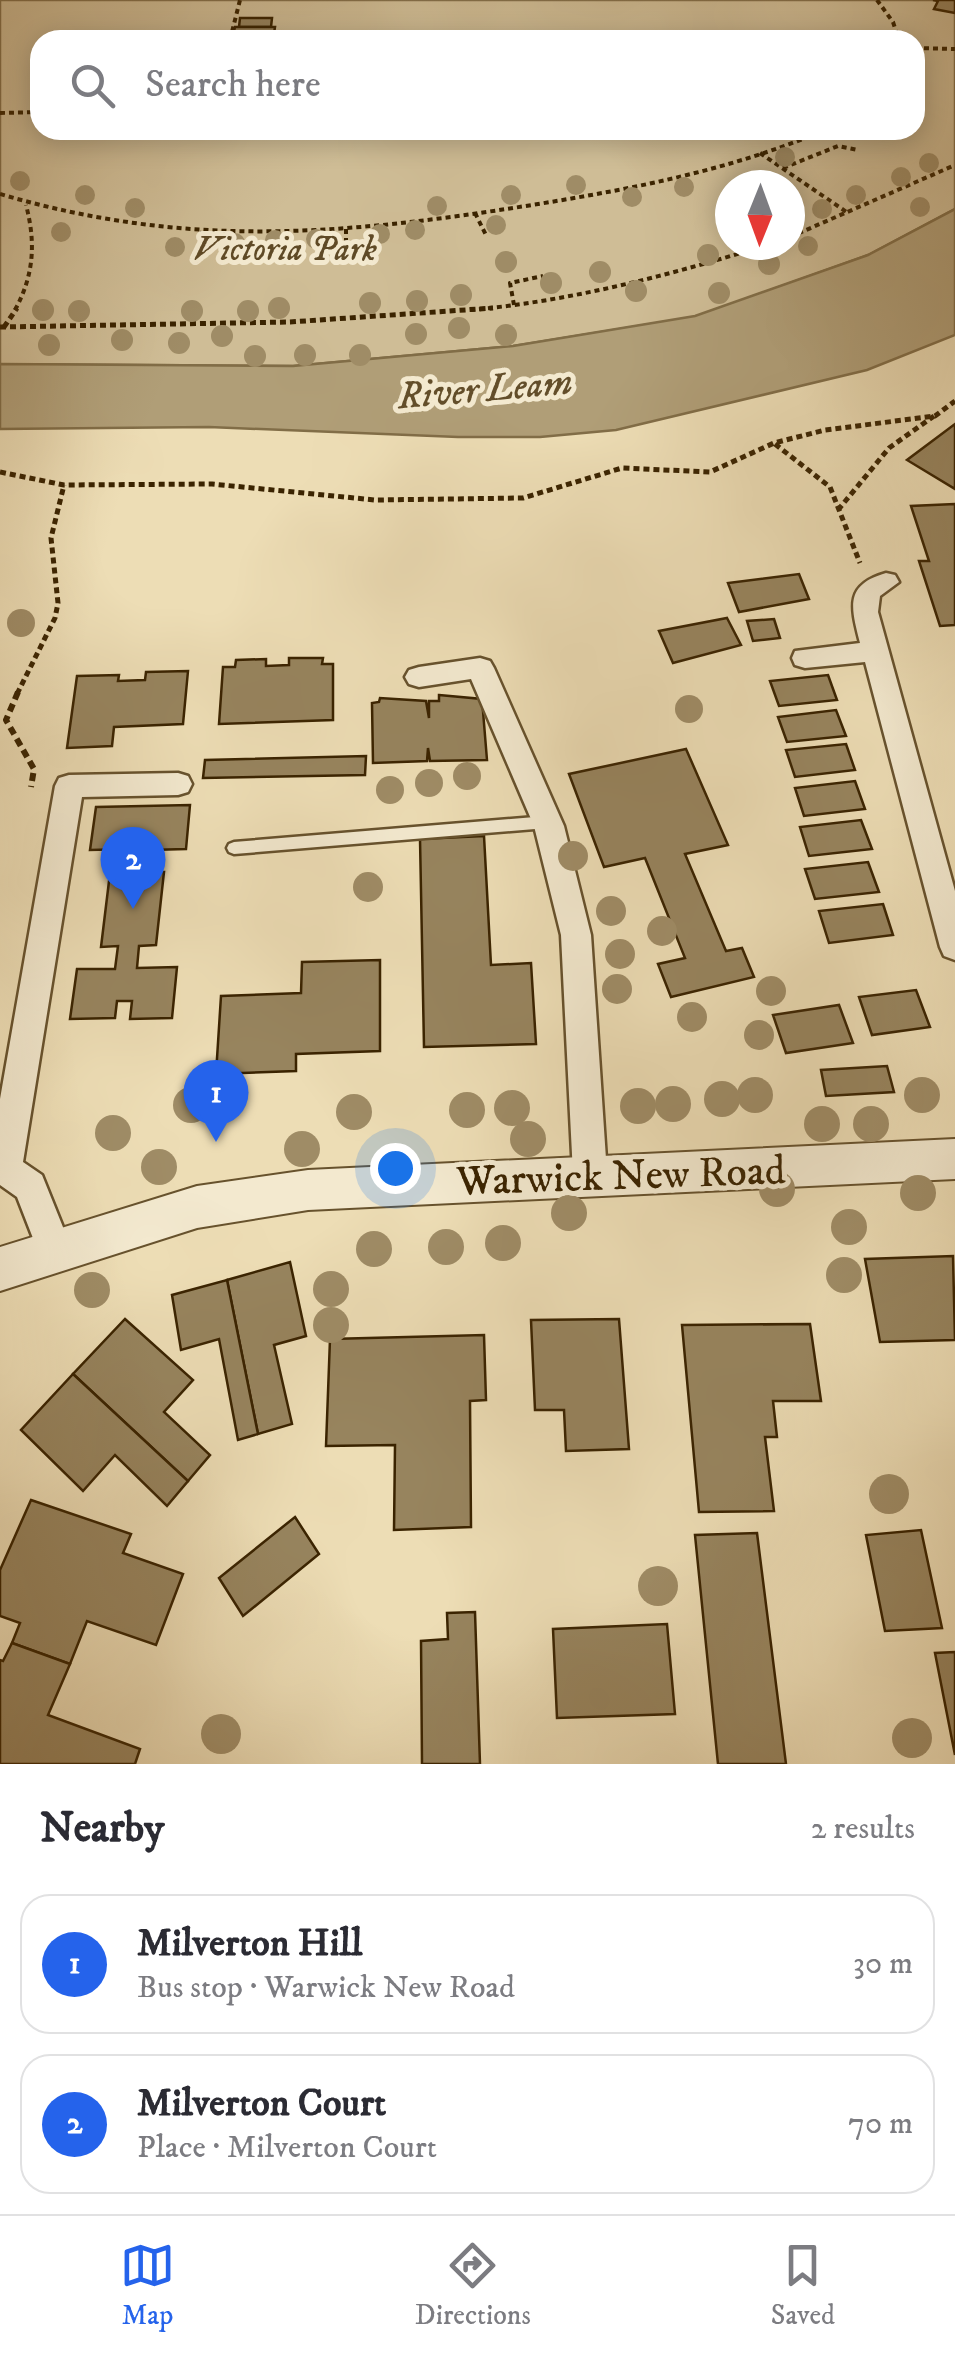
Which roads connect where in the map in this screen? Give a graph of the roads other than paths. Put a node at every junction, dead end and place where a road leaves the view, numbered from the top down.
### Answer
1 (886, 582) dead end
2 (875, 652) junction
3 (805, 658) dead end
4 (418, 677) dead end
5 (178, 784) dead end
6 (548, 822) junction
7 (234, 848) dead end
8 (955, 947) edge
9 (955, 1159) edge
10 (2, 1167) edge
11 (590, 1174) junction
12 (56, 1252) junction
13 (0, 1270) edge

1 - 2 street
2 - 3 street
2 - 8 street
4 - 6 street
5 - 10 street
6 - 7 lane
6 - 11 street
9 - 11 street, Warwick New Road
10 - 12 street
11 - 12 street, Warwick New Road
12 - 13 street, Warwick New Road

